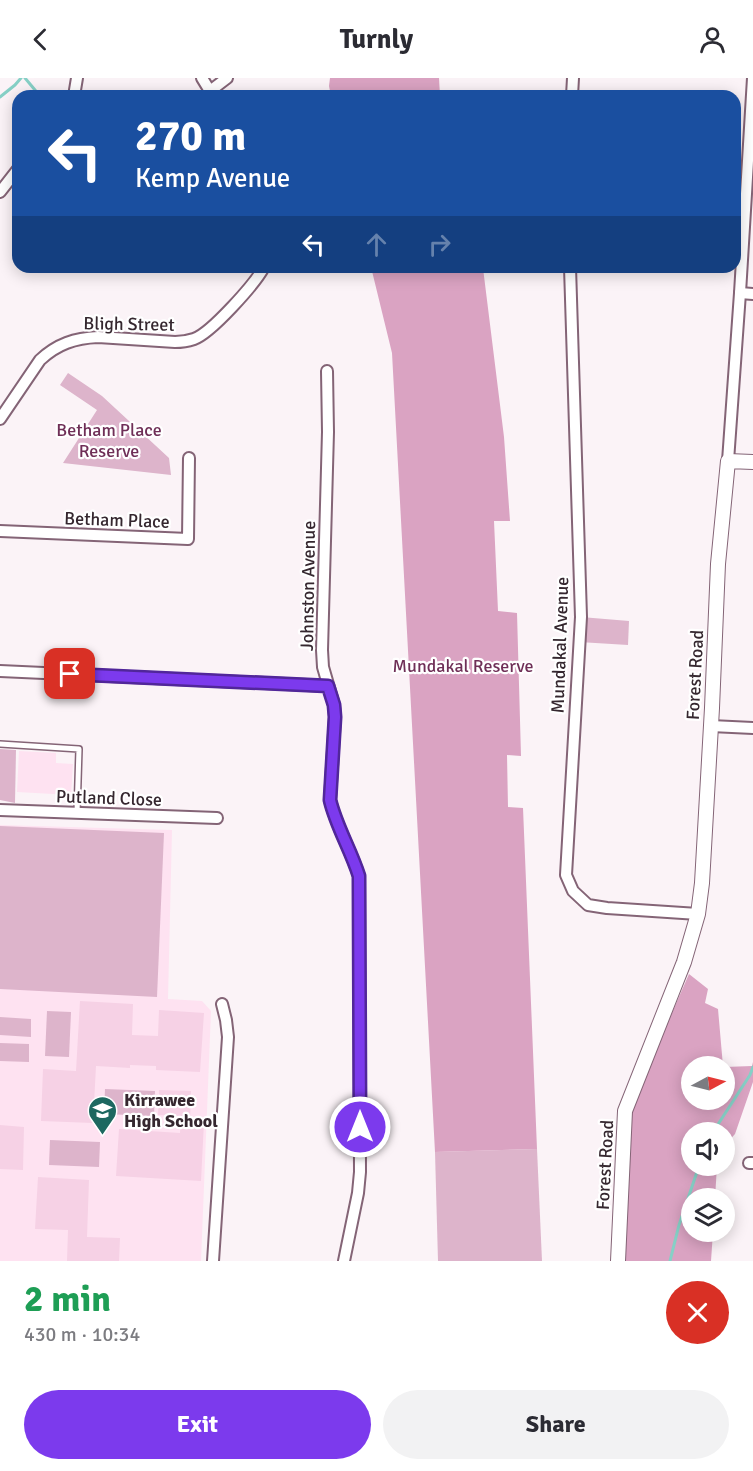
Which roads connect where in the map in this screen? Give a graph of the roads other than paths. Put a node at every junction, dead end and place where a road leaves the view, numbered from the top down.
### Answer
1 (227, 78) edge
2 (753, 78) edge
3 (214, 90) edge
4 (12, 177) edge
5 (0, 192) edge
6 (261, 273) edge
7 (570, 273) edge
8 (740, 293) junction
9 (753, 294) edge
10 (327, 371) dead end
11 (0, 419) edge
12 (189, 458) dead end
13 (728, 461) junction
14 (753, 462) edge
15 (0, 531) edge
16 (0, 671) edge
17 (328, 686) junction
18 (711, 726) junction
19 (753, 728) edge
20 (0, 744) edge
21 (0, 810) edge
22 (77, 813) junction
23 (218, 818) dead end
24 (698, 914) junction
25 (222, 1004) dead end
26 (213, 1261) edge
27 (344, 1261) edge
28 (618, 1261) edge

1 - 3 street
2 - 8 street, Forest Road
4 - 5 street
6 - 11 street, Bligh Street
7 - 24 street, Mundakal Avenue
8 - 9 street
8 - 13 street, Forest Road
10 - 17 street, Johnston Avenue
12 - 15 street, Betham Place
13 - 14 street
13 - 18 street, Forest Road
16 - 17 street
17 - 27 street, Johnston Avenue
18 - 19 street
18 - 24 street, Forest Road
20 - 22 lane
21 - 22 street, Putland Close
22 - 23 street, Putland Close
24 - 28 street, Forest Road
25 - 26 street

